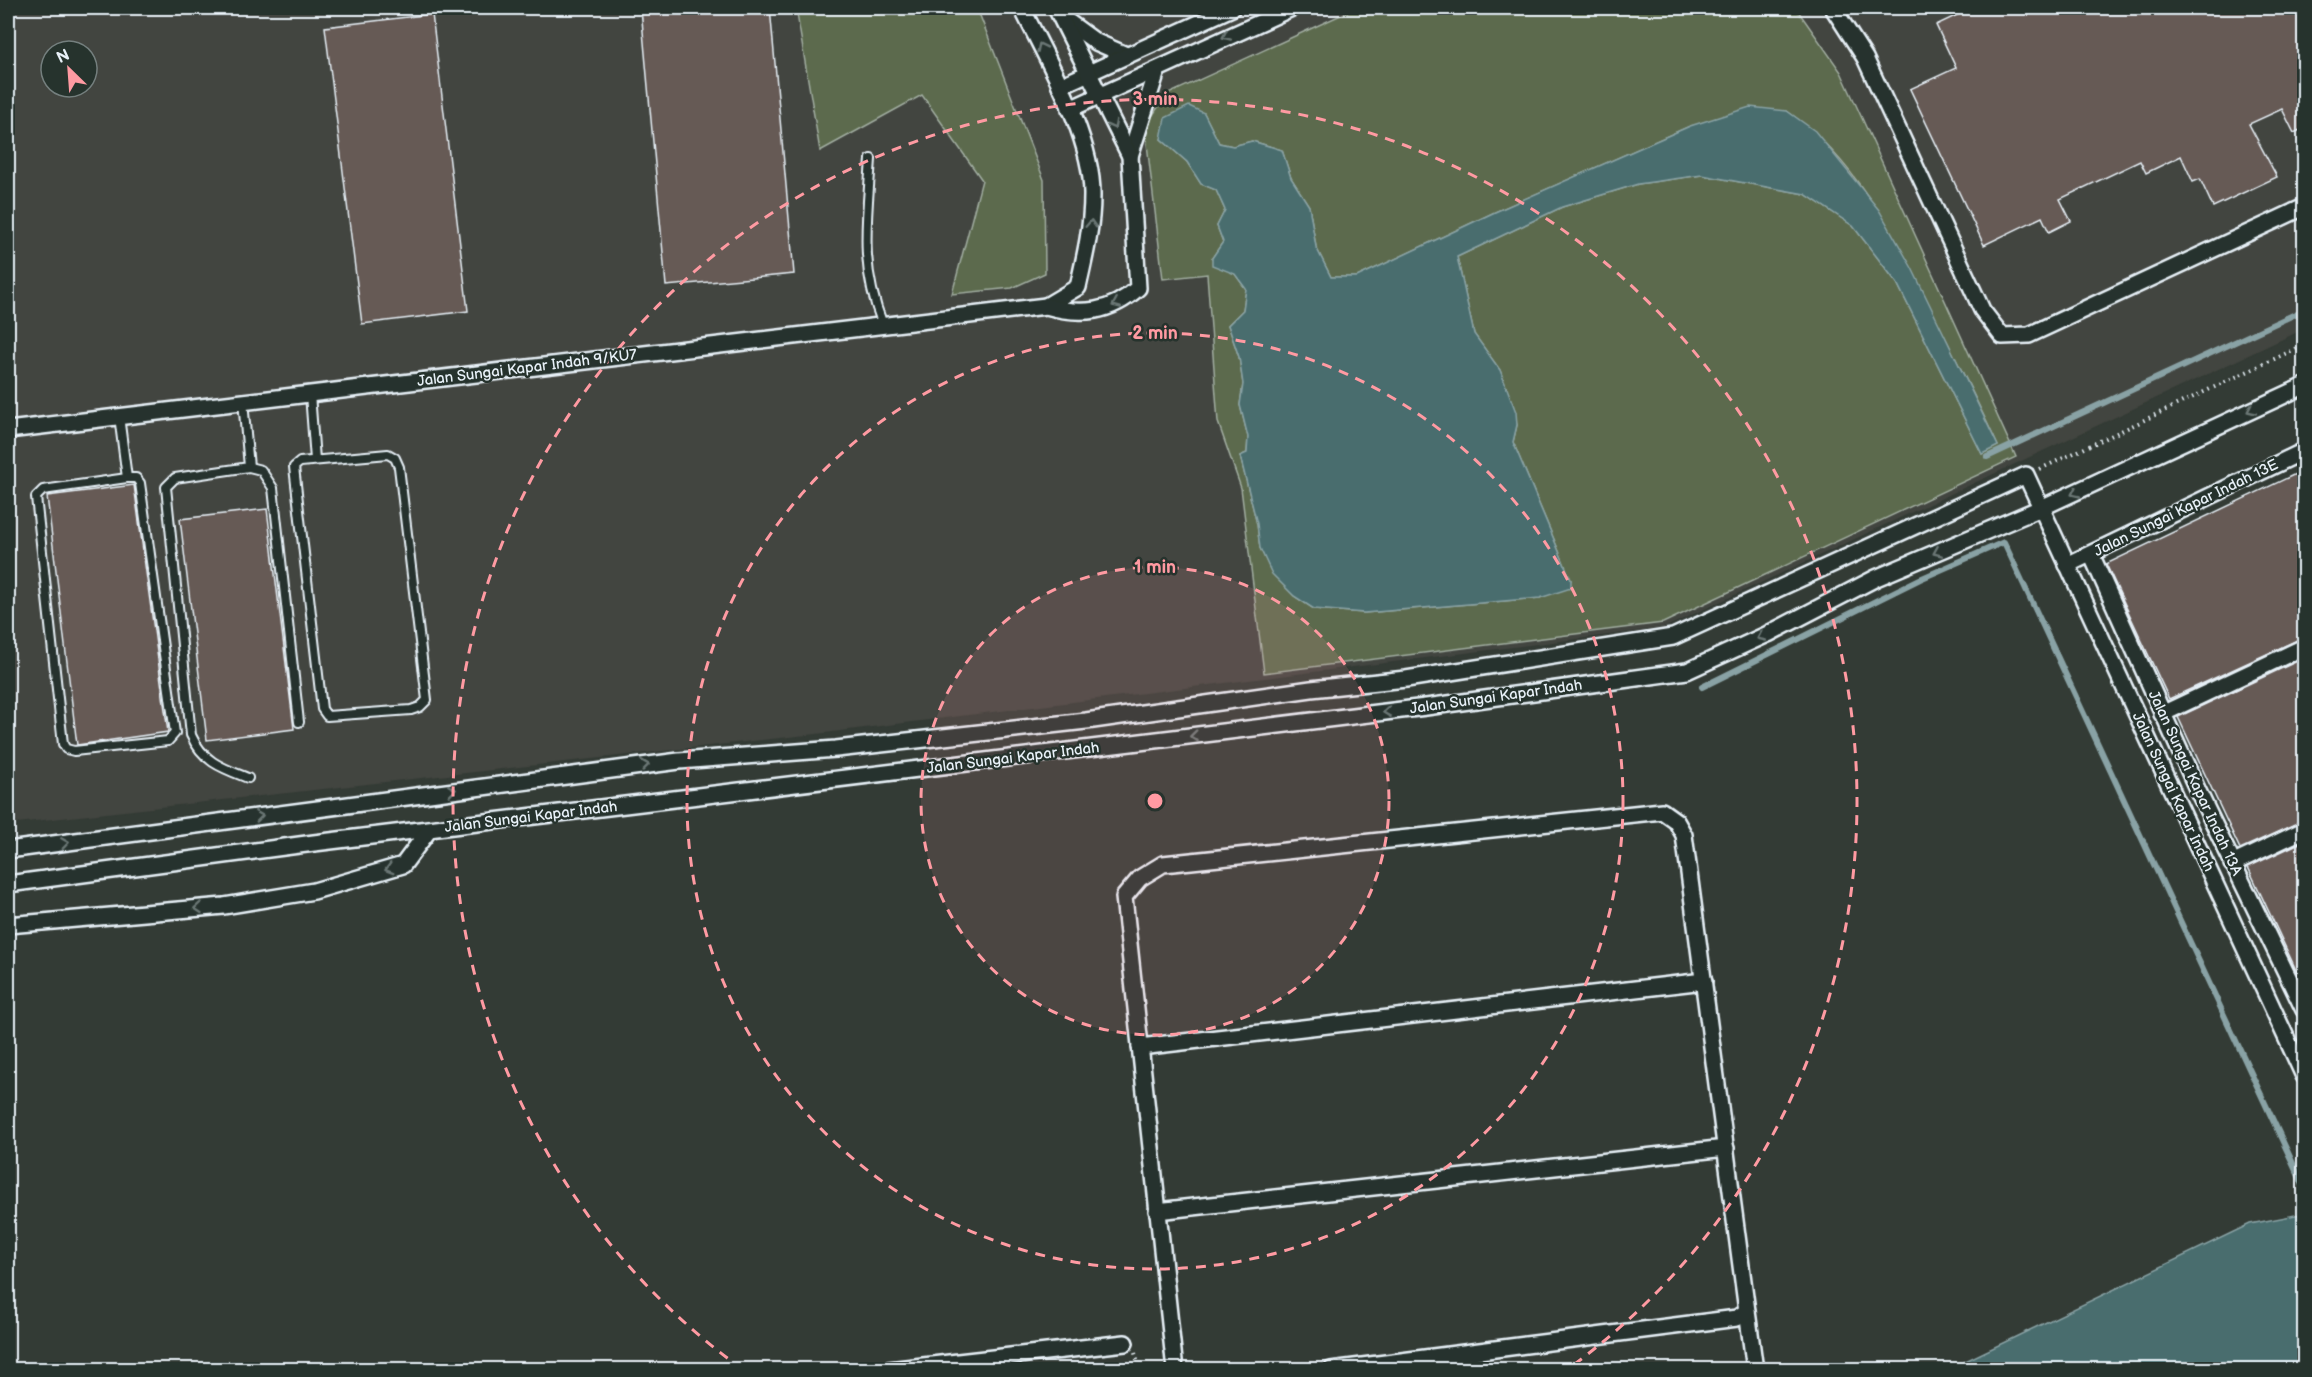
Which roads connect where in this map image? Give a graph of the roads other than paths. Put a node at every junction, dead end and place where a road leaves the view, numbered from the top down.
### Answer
1 (1022, 8) edge
2 (1232, 8) edge
3 (1292, 8) edge
4 (1833, 8) edge
5 (1058, 12) edge
6 (1132, 52) junction
7 (1157, 70) junction
8 (1088, 72) junction
9 (1060, 86) junction
10 (1099, 97) junction
11 (1070, 109) junction
12 (1130, 156) junction
13 (871, 159) dead end
14 (2304, 207) edge
15 (1046, 306) junction
16 (879, 314) junction
17 (2304, 386) edge
18 (310, 394) junction
19 (243, 402) junction
20 (120, 416) junction
21 (8, 430) edge
22 (2304, 451) edge
23 (315, 460) junction
24 (249, 467) junction
25 (127, 478) junction
26 (2041, 508) junction
27 (2091, 554) junction
28 (2067, 565) junction
29 (2304, 647) edge
30 (2162, 714) junction
31 (299, 722) dead end
32 (248, 778) dead end
33 (429, 830) junction
34 (2304, 830) edge
35 (8, 850) edge
36 (2232, 864) junction
37 (8, 884) edge
38 (8, 925) edge
39 (1704, 981) junction
40 (2304, 1010) edge
41 (1140, 1047) junction
42 (2304, 1076) edge
43 (1726, 1148) junction
44 (1157, 1211) junction
45 (1747, 1311) junction
46 (1125, 1343) dead end
47 (888, 1370) edge
48 (1175, 1370) edge
49 (1331, 1370) edge
50 (1755, 1370) edge

9 -> 1 street
2 - 6 street
3 -> 7 street
4 - 14 street
5 - 6 street
5 - 8 street
6 - 8 street
7 - 10 street
7 - 12 street
8 - 9 street
8 - 10 street
9 - 11 street
10 - 11 street
10 -> 12 street
15 -> 11 street
12 -> 15 street
13 - 16 lane
15 - 16 street, Jalan Sungai Kapar Indah 9/KU7
16 - 18 street, Jalan Sungai Kapar Indah 9/KU7
17 -> 26 street
18 - 19 street, Jalan Sungai Kapar Indah 9/KU7
18 - 23 lane
19 - 20 street, Jalan Sungai Kapar Indah 9/KU7
19 - 24 lane
20 - 21 street, Jalan Sungai Kapar Indah 9/KU7
20 - 25 lane
22 - 27 street, Jalan Sungai Kapar Indah 13E
23 - 23 lane
24 - 31 lane
24 - 32 lane
25 - 25 lane
26 - 28 street, Jalan Sungai Kapar Indah
26 -> 33 street, Jalan Sungai Kapar Indah
35 -> 26 street, Jalan Sungai Kapar Indah
27 - 28 street, Jalan Sungai Kapar Indah 13E
27 - 30 street, Jalan Sungai Kapar Indah 13A
28 - 42 street, Jalan Sungai Kapar Indah
29 - 30 street
30 - 36 street, Jalan Sungai Kapar Indah 13A
33 - 37 street, Jalan Sungai Kapar Indah
33 -> 38 street
34 - 36 street
36 - 40 street, Jalan Sungai Kapar Indah 13A
39 - 41 street
39 - 41 street
39 - 43 street
41 - 44 street
43 - 44 street
43 - 45 street
44 - 48 street
45 - 49 street
45 - 50 street
46 - 47 street

